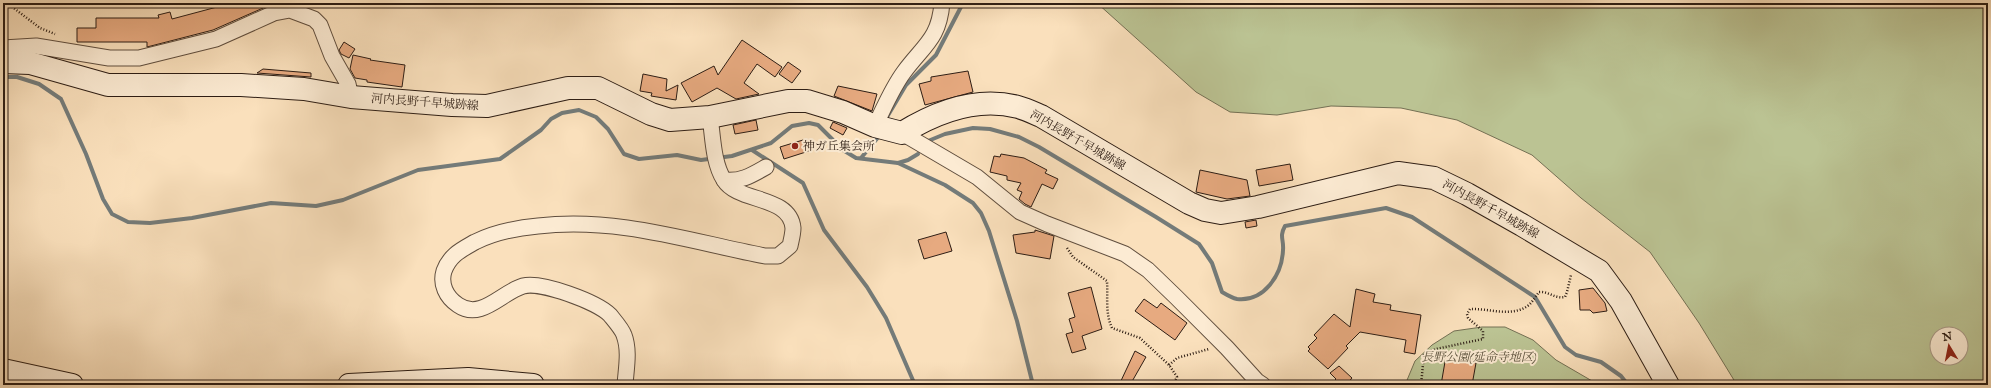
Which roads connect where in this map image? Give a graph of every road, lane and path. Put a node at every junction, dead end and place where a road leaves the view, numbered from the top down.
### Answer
1 (7, 3) edge
2 (942, 3) edge
3 (59, 35) dead end
4 (3, 48) edge
5 (3, 62) edge
6 (351, 97) junction
7 (711, 122) junction
8 (875, 126) junction
9 (902, 133) junction
10 (766, 167) dead end
11 (721, 174) junction
12 (1062, 230) junction
13 (1572, 268) dead end
14 (1227, 348) junction
15 (1169, 365) junction
16 (3, 370) edge
17 (72, 385) edge
18 (349, 385) edge
19 (533, 385) edge
20 (625, 385) edge
21 (1173, 385) edge
22 (1263, 385) edge
23 (1420, 385) edge
24 (1668, 385) edge

1 - 3 path
2 - 8 street
4 - 6 street
5 - 6 main road, 河内長野千早城跡線
6 - 7 main road, 河内長野千早城跡線
7 - 8 main road, 河内長野千早城跡線
7 - 11 street
8 - 9 main road, 河内長野千早城跡線
9 - 12 street
9 - 24 main road, 河内長野千早城跡線
10 - 11 street
11 - 20 street
12 - 14 street
12 - 15 path
13 - 23 path
14 - 15 path
14 - 22 street
15 - 21 path
16 - 17 main road
18 - 19 main road

